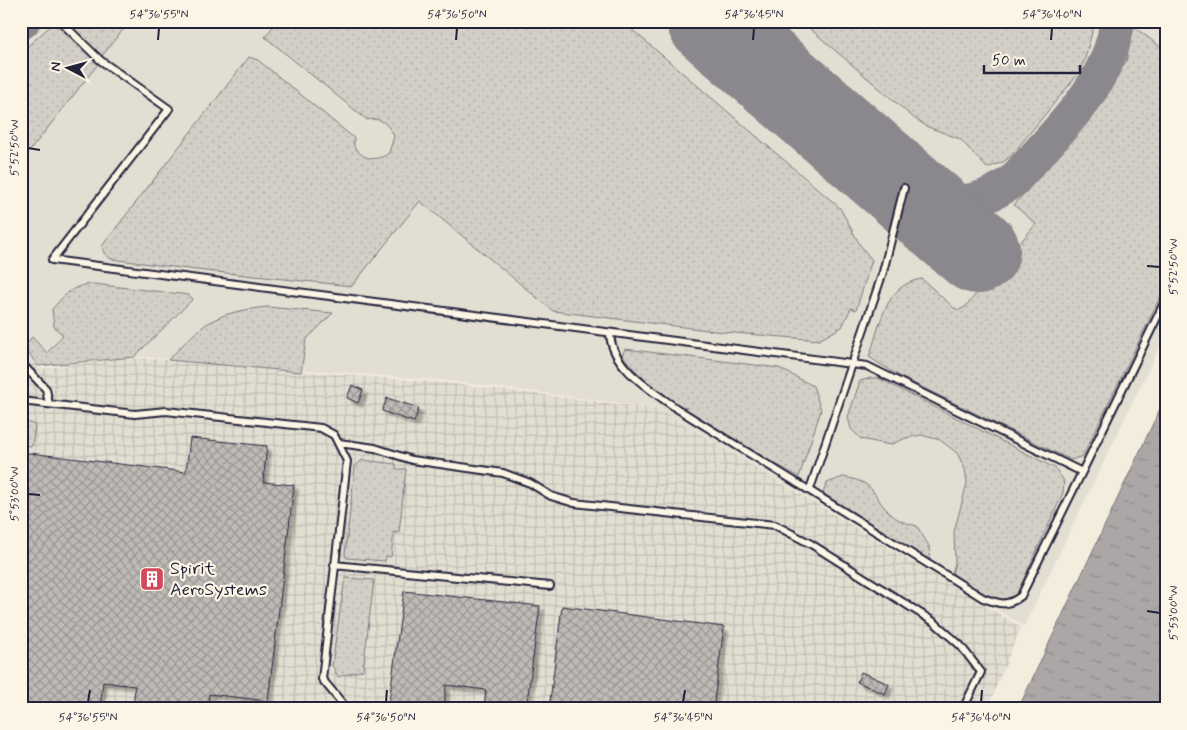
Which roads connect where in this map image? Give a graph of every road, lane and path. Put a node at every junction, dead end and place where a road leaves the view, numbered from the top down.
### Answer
1 (60, 21) edge
2 (904, 188) dead end
3 (1166, 299) edge
4 (610, 333) junction
5 (21, 363) edge
6 (851, 364) junction
7 (21, 400) edge
8 (49, 404) junction
9 (339, 443) junction
10 (1082, 472) junction
11 (810, 489) junction
12 (334, 565) junction
13 (550, 586) dead end
14 (348, 709) edge
15 (963, 709) edge

1 - 4 lane
2 - 6 lane
3 - 10 lane
4 - 6 lane
4 - 11 lane
5 - 8 lane
6 - 10 lane
6 - 11 lane
7 - 8 lane
8 - 9 lane
9 - 12 lane
9 - 15 lane
10 - 11 lane
12 - 13 lane
12 - 14 lane

